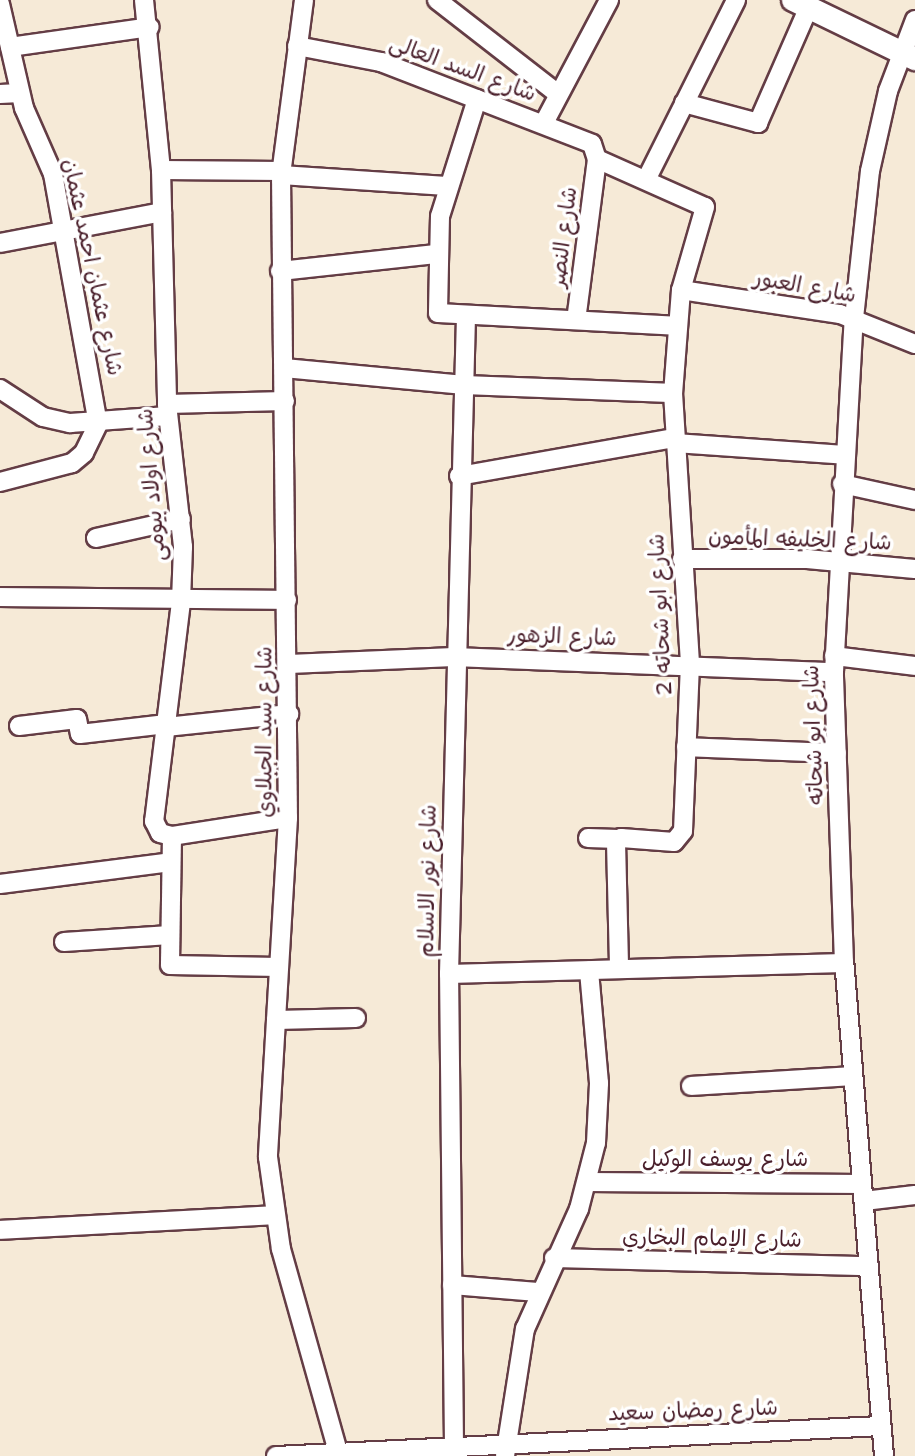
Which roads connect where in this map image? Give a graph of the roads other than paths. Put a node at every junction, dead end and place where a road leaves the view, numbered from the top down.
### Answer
1 (144, 0) edge
2 (304, 0) edge
3 (437, 0) edge
4 (609, 0) edge
5 (736, 0) edge
6 (801, 4) edge
7 (0, 6) edge
8 (915, 20) edge
9 (150, 27) junction
10 (297, 46) junction
11 (10, 47) junction
12 (908, 55) edge
13 (20, 93) junction
14 (0, 94) edge
15 (558, 94) junction
16 (477, 99) junction
17 (684, 103) junction
18 (544, 123) junction
19 (597, 159) junction
20 (161, 170) junction
21 (281, 173) junction
22 (646, 180) junction
23 (447, 186) junction
24 (162, 212) junction
25 (65, 228) junction
26 (0, 243) edge
27 (436, 254) junction
28 (280, 271) junction
29 (681, 290) junction
30 (466, 317) junction
31 (854, 318) junction
32 (576, 320) junction
33 (676, 326) junction
34 (915, 344) edge
35 (284, 368) junction
36 (464, 385) junction
37 (0, 389) edge
38 (673, 393) junction
39 (285, 401) junction
40 (167, 410) junction
41 (98, 424) junction
42 (675, 440) junction
43 (845, 455) junction
44 (459, 476) junction
45 (0, 482) edge
46 (842, 484) junction
47 (915, 500) edge
48 (181, 519) junction
49 (96, 538) dead end
50 (682, 559) junction
51 (837, 560) junction
52 (915, 569) edge
53 (0, 597) edge
54 (287, 600) junction
55 (181, 602) junction
56 (454, 657) junction
57 (289, 664) junction
58 (690, 664) junction
59 (834, 664) junction
60 (915, 666) edge
61 (289, 714) junction
62 (19, 726) dead end
63 (166, 726) junction
64 (686, 747) junction
65 (837, 753) junction
66 (288, 818) junction
67 (172, 836) junction
68 (588, 838) dead end
69 (618, 839) junction
70 (171, 862) junction
71 (0, 884) edge
72 (170, 935) junction
73 (64, 942) dead end
74 (844, 963) junction
75 (279, 967) junction
76 (619, 969) junction
77 (589, 970) junction
78 (449, 974) junction
79 (356, 1018) dead end
80 (276, 1020) junction
81 (853, 1076) junction
82 (691, 1086) dead end
83 (587, 1182) junction
84 (863, 1192) junction
85 (915, 1195) edge
86 (273, 1215) junction
87 (0, 1230) edge
88 (554, 1258) junction
89 (869, 1266) junction
90 (452, 1285) junction
91 (538, 1292) junction
92 (881, 1426) junction
93 (454, 1446) junction
94 (506, 1449) edge
95 (339, 1455) edge
96 (276, 1456) edge
97 (884, 1456) edge

1 - 9 street, شارع اولاد بيومى
2 - 10 street, شارع سيد الجبلاوي
3 - 15 street
4 - 15 street
5 - 17 street
6 - 12 street
6 - 17 street
7 - 11 street, شارع عثمان احمد عثمان
8 - 12 street, شارع ابو شحاته
9 - 11 street
9 - 20 street, شارع اولاد بيومى
10 - 16 street, شارع السد العالى
10 - 21 street, شارع سيد الجبلاوي
11 - 13 street, شارع عثمان احمد عثمان
12 - 31 street, شارع ابو شحاته
13 - 14 street
13 - 25 street, شارع عثمان احمد عثمان
15 - 18 street
16 - 18 street, شارع السد العالى
16 - 23 street
17 - 22 street
18 - 19 street, شارع السد العالى
19 - 22 street, شارع السد العالى
19 - 32 street, شارع النصر
20 - 21 street
20 - 24 street, شارع اولاد بيومى
21 - 23 street
21 - 28 street, شارع سيد الجبلاوي
22 - 29 street, شارع ابو شحاته 2
23 - 27 street
24 - 25 street
24 - 40 street, شارع اولاد بيومى
25 - 26 street
25 - 41 street, شارع عثمان احمد عثمان
27 - 28 street
27 - 30 street
28 - 35 street, شارع سيد الجبلاوي
29 - 31 street, شارع العبور
29 - 33 street, شارع ابو شحاته 2
30 - 32 street
30 - 36 street, شارع نور الاسلام
31 - 34 street, شارع العبور
31 - 43 street, شارع ابو شحاته
32 - 33 street
33 - 38 street, شارع ابو شحاته 2
35 - 36 street
35 - 39 street, شارع سيد الجبلاوي
36 - 38 street
36 - 44 street, شارع نور الاسلام
37 - 41 street
38 - 42 street, شارع ابو شحاته 2
39 - 40 street
39 - 54 street, شارع سيد الجبلاوي
40 - 41 street
40 - 48 street, شارع اولاد بيومى
41 - 45 street
42 - 43 street
42 - 44 street
42 - 50 street, شارع ابو شحاته 2
43 - 46 street, شارع ابو شحاته
44 - 56 street, شارع نور الاسلام
46 - 47 street
46 - 51 street, شارع ابو شحاته
48 - 49 street
48 - 55 street, شارع اولاد بيومى
50 - 51 street, شارع الخليفه المأمون
50 - 58 street, شارع ابو شحاته 2
51 - 52 street, شارع الخليفه المأمون
51 - 59 street, شارع ابو شحاته
53 - 55 street
54 - 55 street
54 - 57 street, شارع سيد الجبلاوي
55 - 63 street, شارع اولاد بيومى
56 - 57 street, شارع الزهور
56 - 58 street, شارع الزهور
56 - 78 street, شارع نور الاسلام
57 - 61 street, شارع سيد الجبلاوي
58 - 59 street, شارع الزهور
58 - 64 street, شارع ابو شحاته 2
59 - 60 street, شارع الزهور
59 - 65 street, شارع ابو شحاته
61 - 63 street
61 - 66 street, شارع سيد الجبلاوي
62 - 63 street
63 - 67 street, شارع اولاد بيومى
64 - 65 street
64 - 69 street, شارع ابو شحاته 2
65 - 74 street, شارع ابو شحاته
66 - 67 street
66 - 75 street, شارع سيد الجبلاوي
67 - 70 street
68 - 69 street
69 - 76 street
70 - 71 street
70 - 72 street
72 - 73 street
72 - 75 street
74 - 76 street
74 - 81 street, شارع ابو شحاته
75 - 80 street, شارع سيد الجبلاوي
76 - 77 street
77 - 78 street
77 - 83 street
78 - 90 street, شارع نور الاسلام
79 - 80 street
80 - 86 street, شارع سيد الجبلاوي
81 - 82 street
81 - 84 street, شارع ابو شحاته
83 - 84 street, شارع يوسف الوكيل
83 - 88 street
84 - 85 street, شارع يوسف الوكيل
84 - 89 street, شارع ابو شحاته
86 - 87 street
86 - 95 street, شارع سيد الجبلاوي
88 - 89 street, شارع الإمام البخاري
88 - 91 street
89 - 92 street, شارع ابو شحاته
90 - 91 street
90 - 93 street, شارع نور الاسلام
91 - 94 street
92 - 94 street, شارع رمضان سعيد
92 - 97 street, شارع ابو شحاته
93 - 94 street, شارع رمضان سعيد
93 - 95 street, شارع رمضان سعيد
95 - 96 street, شارع رمضان سعيد

